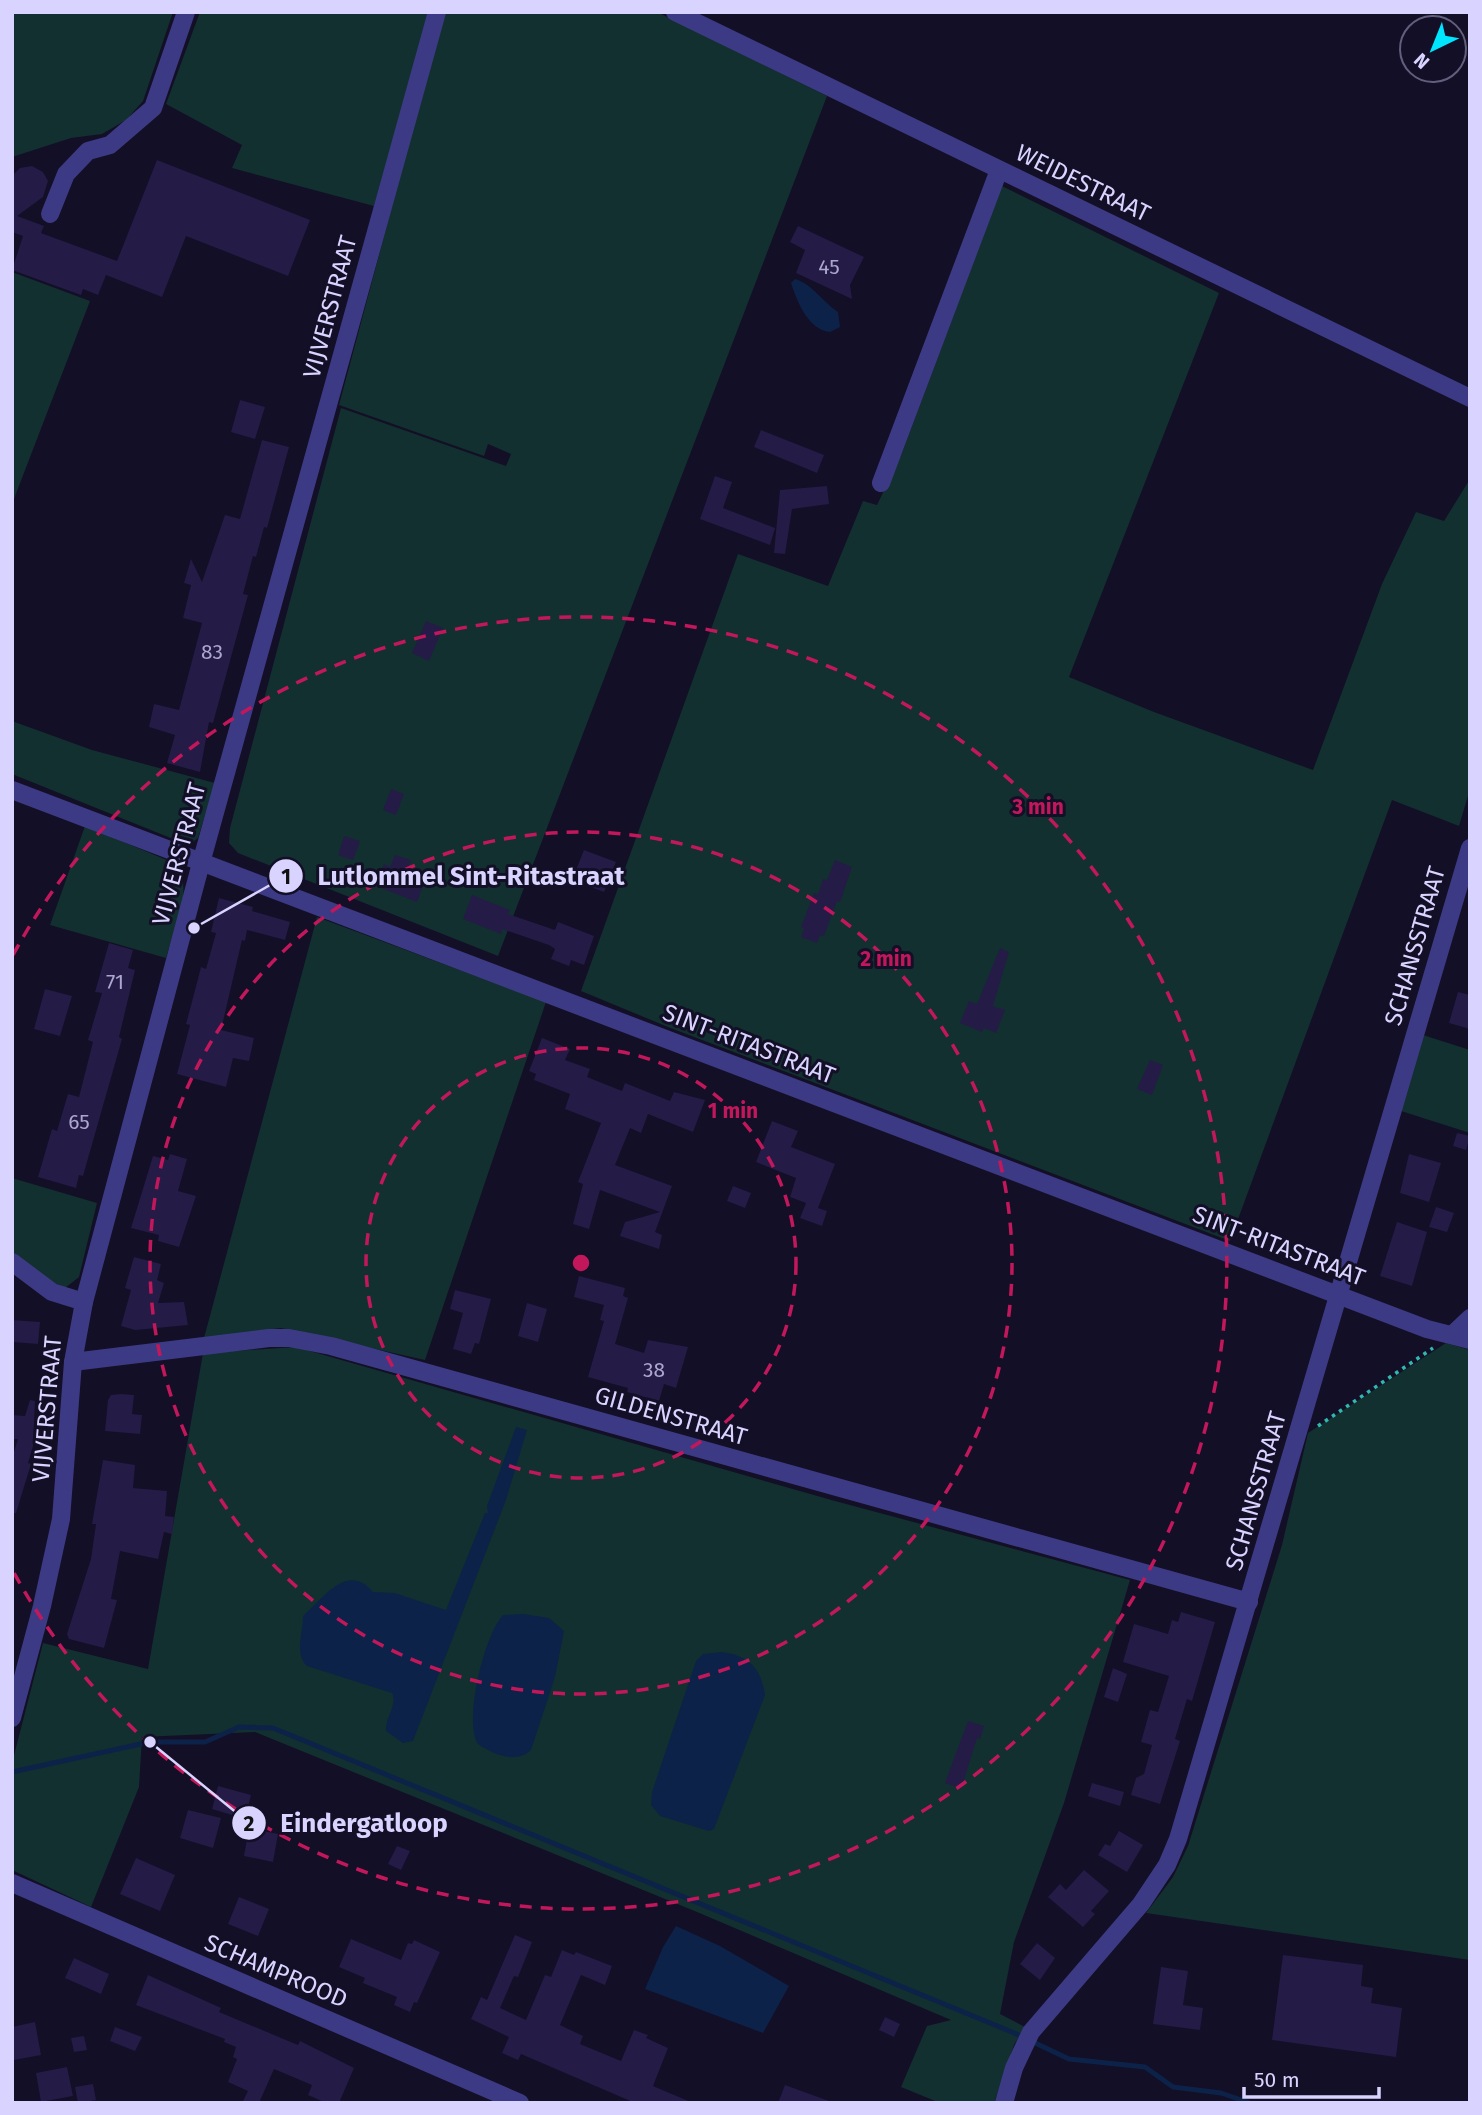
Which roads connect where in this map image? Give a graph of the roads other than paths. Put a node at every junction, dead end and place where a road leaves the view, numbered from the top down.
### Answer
1 (186, 12) edge
2 (437, 12) edge
3 (675, 12) edge
4 (999, 170) junction
5 (50, 214) dead end
6 (1470, 398) edge
7 (881, 483) dead end
8 (12, 790) edge
9 (1470, 849) edge
10 (201, 863) junction
11 (12, 1262) edge
12 (1338, 1294) junction
13 (84, 1302) junction
14 (1470, 1318) edge
15 (1461, 1337) edge
16 (73, 1362) junction
17 (1249, 1602) junction
18 (12, 1718) edge
19 (12, 1883) edge
20 (520, 2103) edge
21 (1004, 2103) edge

1 - 5 street
2 - 10 street, VIJVERSTRAAT
3 - 4 street, WEIDESTRAAT
4 - 6 street, WEIDESTRAAT
4 - 7 street
8 - 10 street, SINT-RITASTRAAT
9 - 12 street, SCHANSSTRAAT
10 - 12 street, SINT-RITASTRAAT
10 - 13 street, VIJVERSTRAAT
11 - 13 street
12 - 15 street, SINT-RITASTRAAT
12 - 17 street, SCHANSSTRAAT
13 - 16 street, VIJVERSTRAAT
14 - 15 street
16 - 17 street, GILDENSTRAAT
16 - 18 street, VIJVERSTRAAT
17 - 21 street, SCHANSSTRAAT
19 - 20 street, SCHAMPROOD

